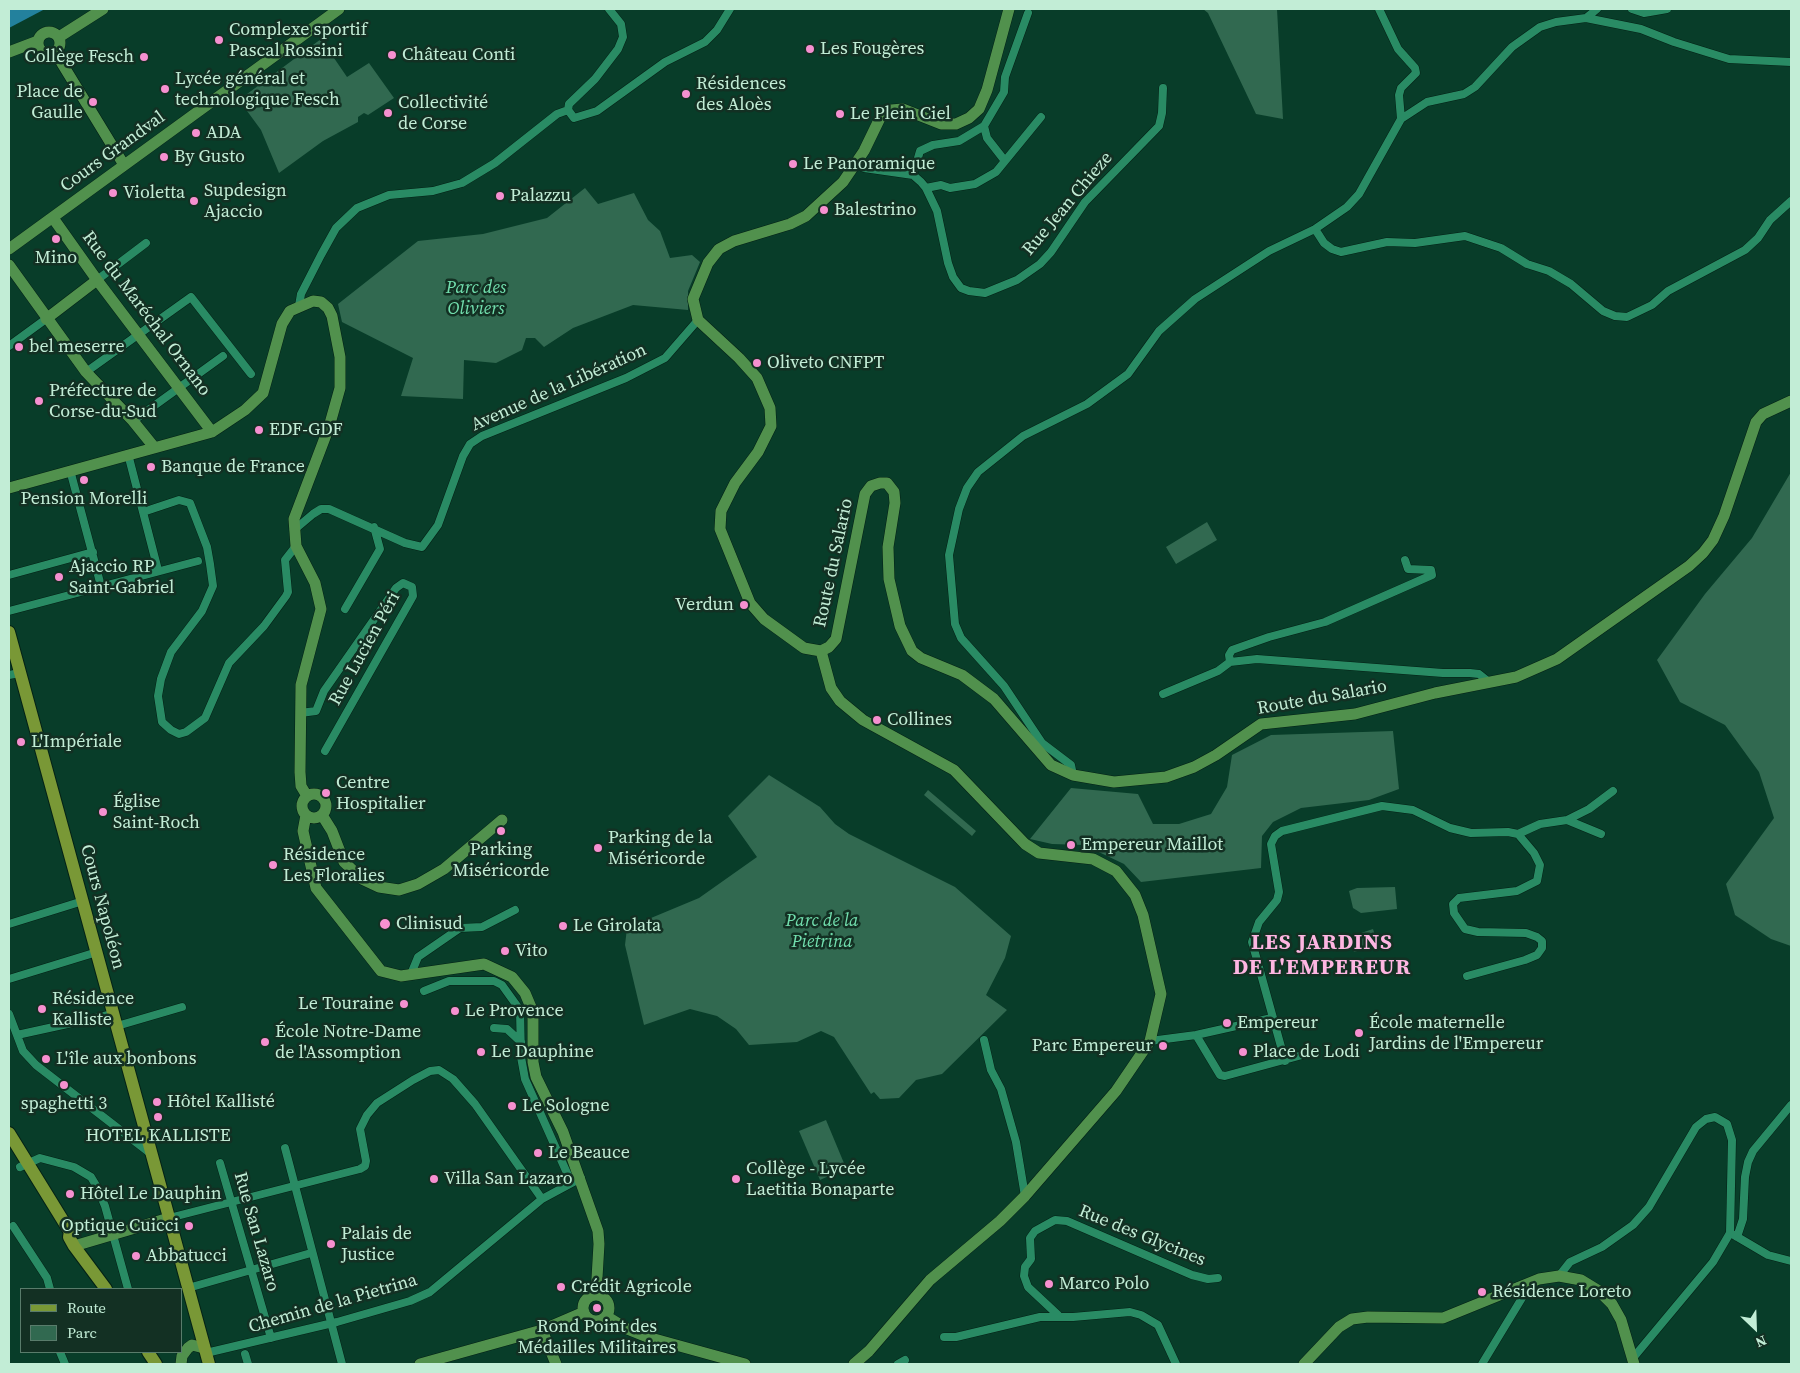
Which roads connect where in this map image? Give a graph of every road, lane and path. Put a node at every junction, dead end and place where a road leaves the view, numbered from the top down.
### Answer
1 (103, 9) edge
2 (339, 9) edge
3 (609, 9) edge
4 (730, 9) edge
5 (1009, 9) edge
6 (1378, 9) edge
7 (1597, 9) edge
8 (1632, 9) edge
9 (1667, 9) edge
10 (1028, 13) dead end
11 (1586, 18) junction
12 (59, 37) junction
13 (38, 40) junction
14 (9, 52) edge
15 (55, 52) junction
16 (1791, 62) edge
17 (1163, 88) dead end
18 (568, 110) junction
19 (1041, 117) dead end
20 (1401, 119) junction
21 (984, 126) junction
22 (1005, 161) junction
23 (856, 163) junction
24 (124, 165) junction
25 (912, 175) junction
26 (926, 188) junction
27 (1791, 201) edge
28 (53, 218) junction
29 (1315, 229) junction
30 (146, 243) dead end
31 (9, 249) edge
32 (9, 264) edge
33 (97, 280) junction
34 (299, 306) junction
35 (46, 318) junction
36 (698, 320) junction
37 (140, 334) junction
38 (9, 346) edge
39 (223, 356) dead end
40 (86, 372) junction
41 (251, 374) dead end
42 (180, 388) junction
43 (1791, 401) edge
44 (133, 421) junction
45 (212, 432) junction
46 (154, 446) junction
47 (128, 454) junction
48 (70, 470) junction
49 (9, 488) edge
50 (143, 512) junction
51 (374, 527) junction
52 (294, 530) junction
53 (296, 546) junction
54 (93, 552) junction
55 (1405, 560) dead end
56 (198, 561) dead end
57 (158, 570) junction
58 (9, 575) edge
59 (101, 586) junction
60 (345, 609) dead end
61 (9, 611) edge
62 (9, 632) edge
63 (821, 651) junction
64 (1230, 662) junction
65 (14, 674) edge
66 (1489, 682) junction
67 (1163, 694) dead end
68 (300, 714) junction
69 (325, 751) dead end
70 (1073, 775) junction
71 (1613, 791) dead end
72 (306, 796) junction
73 (306, 815) junction
74 (322, 815) junction
75 (502, 820) dead end
76 (1567, 820) junction
77 (1518, 834) junction
78 (1601, 834) dead end
79 (83, 902) junction
80 (515, 910) dead end
81 (9, 924) edge
82 (97, 952) junction
83 (411, 974) junction
84 (1467, 976) dead end
85 (9, 980) edge
86 (424, 991) dead end
87 (182, 1008) dead end
88 (9, 1014) edge
89 (1272, 1018) junction
90 (115, 1020) junction
91 (494, 1028) dead end
92 (16, 1035) junction
93 (1196, 1035) junction
94 (984, 1040) dead end
95 (1150, 1041) junction
96 (521, 1042) junction
97 (1306, 1054) dead end
98 (1285, 1061) junction
99 (1791, 1106) edge
100 (9, 1133) edge
101 (9, 1148) edge
102 (284, 1148) dead end
103 (151, 1154) junction
104 (220, 1163) dead end
105 (24, 1165) junction
106 (574, 1176) junction
107 (293, 1184) junction
108 (1025, 1196) junction
109 (542, 1199) junction
110 (231, 1200) junction
111 (169, 1218) junction
112 (13, 1226) dead end
113 (112, 1235) junction
114 (1733, 1235) junction
115 (71, 1241) junction
116 (311, 1253) junction
117 (1791, 1261) edge
118 (85, 1263) junction
119 (251, 1271) junction
120 (1559, 1276) junction
121 (1218, 1278) dead end
122 (1519, 1286) junction
123 (50, 1288) edge
124 (96, 1288) edge
125 (105, 1288) edge
126 (128, 1288) edge
127 (188, 1288) junction
128 (596, 1295) junction
129 (584, 1312) junction
130 (606, 1316) junction
131 (1058, 1316) junction
132 (330, 1323) junction
133 (542, 1330) junction
134 (944, 1337) dead end
135 (270, 1338) junction
136 (140, 1353) edge
137 (149, 1353) edge
138 (245, 1354) dead end
139 (206, 1355) edge
140 (1634, 1361) edge
141 (147, 1364) edge
142 (156, 1364) edge
143 (181, 1364) edge
144 (248, 1364) edge
145 (342, 1364) edge
146 (420, 1364) edge
147 (556, 1364) edge
148 (745, 1364) edge
149 (854, 1364) edge
150 (1176, 1364) edge
151 (1304, 1364) edge
152 (1482, 1364) edge

1 - 12 main road
2 - 24 main road, Cours Grandval
3 - 18 street
4 - 18 street
5 - 23 main road
6 - 20 street
7 - 11 street
8 - 9 street
10 - 21 street
11 - 16 street
11 - 20 street
12 - 13 main road
12 - 15 main road
13 - 14 main road
13 - 15 main road
15 - 24 main road
17 - 26 street, Rue Jean Chieze
18 - 34 street
19 - 22 street
20 - 29 street
21 - 22 street
21 - 25 street
22 - 26 street
23 - 25 street
23 - 36 main road
24 - 28 main road, Cours Grandval
25 - 26 street, Rue Jean Chieze
27 - 29 street
28 - 31 main road, Cours Grandval
28 - 33 main road, Rue du Maréchal Ornano
29 - 70 street
30 - 33 street
32 - 35 main road
33 - 35 main road
33 - 37 main road, Rue du Maréchal Ornano
34 - 45 main road
34 - 52 main road
35 - 38 street
35 - 40 main road
36 - 51 street, Avenue de la Libération
36 - 63 main road
37 - 40 street
37 - 41 street
37 - 42 main road, Rue du Maréchal Ornano
39 - 42 street
40 - 44 main road
42 - 44 street
42 - 45 main road, Rue du Maréchal Ornano
43 - 66 main road, Route du Salario
44 - 46 main road
45 - 46 main road
46 - 47 main road
47 - 48 main road
47 - 50 street
48 - 49 main road
48 - 54 street
50 - 53 street
50 - 57 street
51 - 52 street
51 - 60 street
52 - 53 main road
53 - 68 main road
54 - 58 street
54 - 59 street
55 - 64 street
56 - 57 street
57 - 59 street
59 - 61 street
62 - 65 main road, Cours Napoléon
63 - 70 main road, Route du Salario
63 - 95 main road
64 - 66 street
64 - 67 street
65 - 79 main road, Cours Napoléon
66 - 70 main road, Route du Salario
68 - 69 street, Rue Lucien Péri
68 - 72 main road
71 - 76 street
72 - 73 main road
72 - 74 main road
73 - 74 main road
73 - 83 main road
74 - 75 main road
76 - 77 street
76 - 78 street
77 - 84 street
77 - 89 street
79 - 81 street
79 - 82 main road, Cours Napoléon
80 - 83 street
82 - 85 street
82 - 90 main road, Cours Napoléon
83 - 106 main road
86 - 96 street
87 - 90 street
88 - 92 street
89 - 93 street
89 - 98 street
90 - 92 street
90 - 103 main road, Cours Napoléon
91 - 96 street
92 - 103 street
93 - 95 street
93 - 98 street
94 - 108 street
95 - 108 main road
96 - 106 street
97 - 98 street
99 - 114 street
100 - 105 main road
101 - 105 main road
102 - 107 street
103 - 111 main road, Cours Napoléon
104 - 110 street, Rue San Lazaro
105 - 113 street
105 - 115 main road
106 - 109 street, Chemin de la Pietrina
106 - 128 main road
107 - 109 street
107 - 110 street
107 - 116 street
108 - 149 main road
109 - 132 street, Chemin de la Pietrina
110 - 111 street
110 - 119 street, Rue San Lazaro
111 - 113 main road
111 - 127 main road, Cours Napoléon
112 - 123 street
113 - 115 main road
113 - 126 street
114 - 117 street
114 - 120 street
114 - 140 street
115 - 118 main road
116 - 119 street
116 - 132 street
118 - 124 main road
118 - 125 main road
119 - 127 street
119 - 135 street, Rue San Lazaro
120 - 122 main road
120 - 140 main road
121 - 131 street, Rue des Glycines
122 - 151 main road
122 - 152 street
127 - 139 main road, Cours Napoléon
128 - 129 main road
128 - 130 main road
129 - 130 main road
129 - 133 main road
130 - 148 main road
131 - 134 street
131 - 150 street
132 - 135 street, Chemin de la Pietrina
132 - 145 street
133 - 146 main road
133 - 147 main road
135 - 139 street, Chemin de la Pietrina
136 - 141 main road
137 - 142 main road
138 - 144 street
139 - 143 main road

